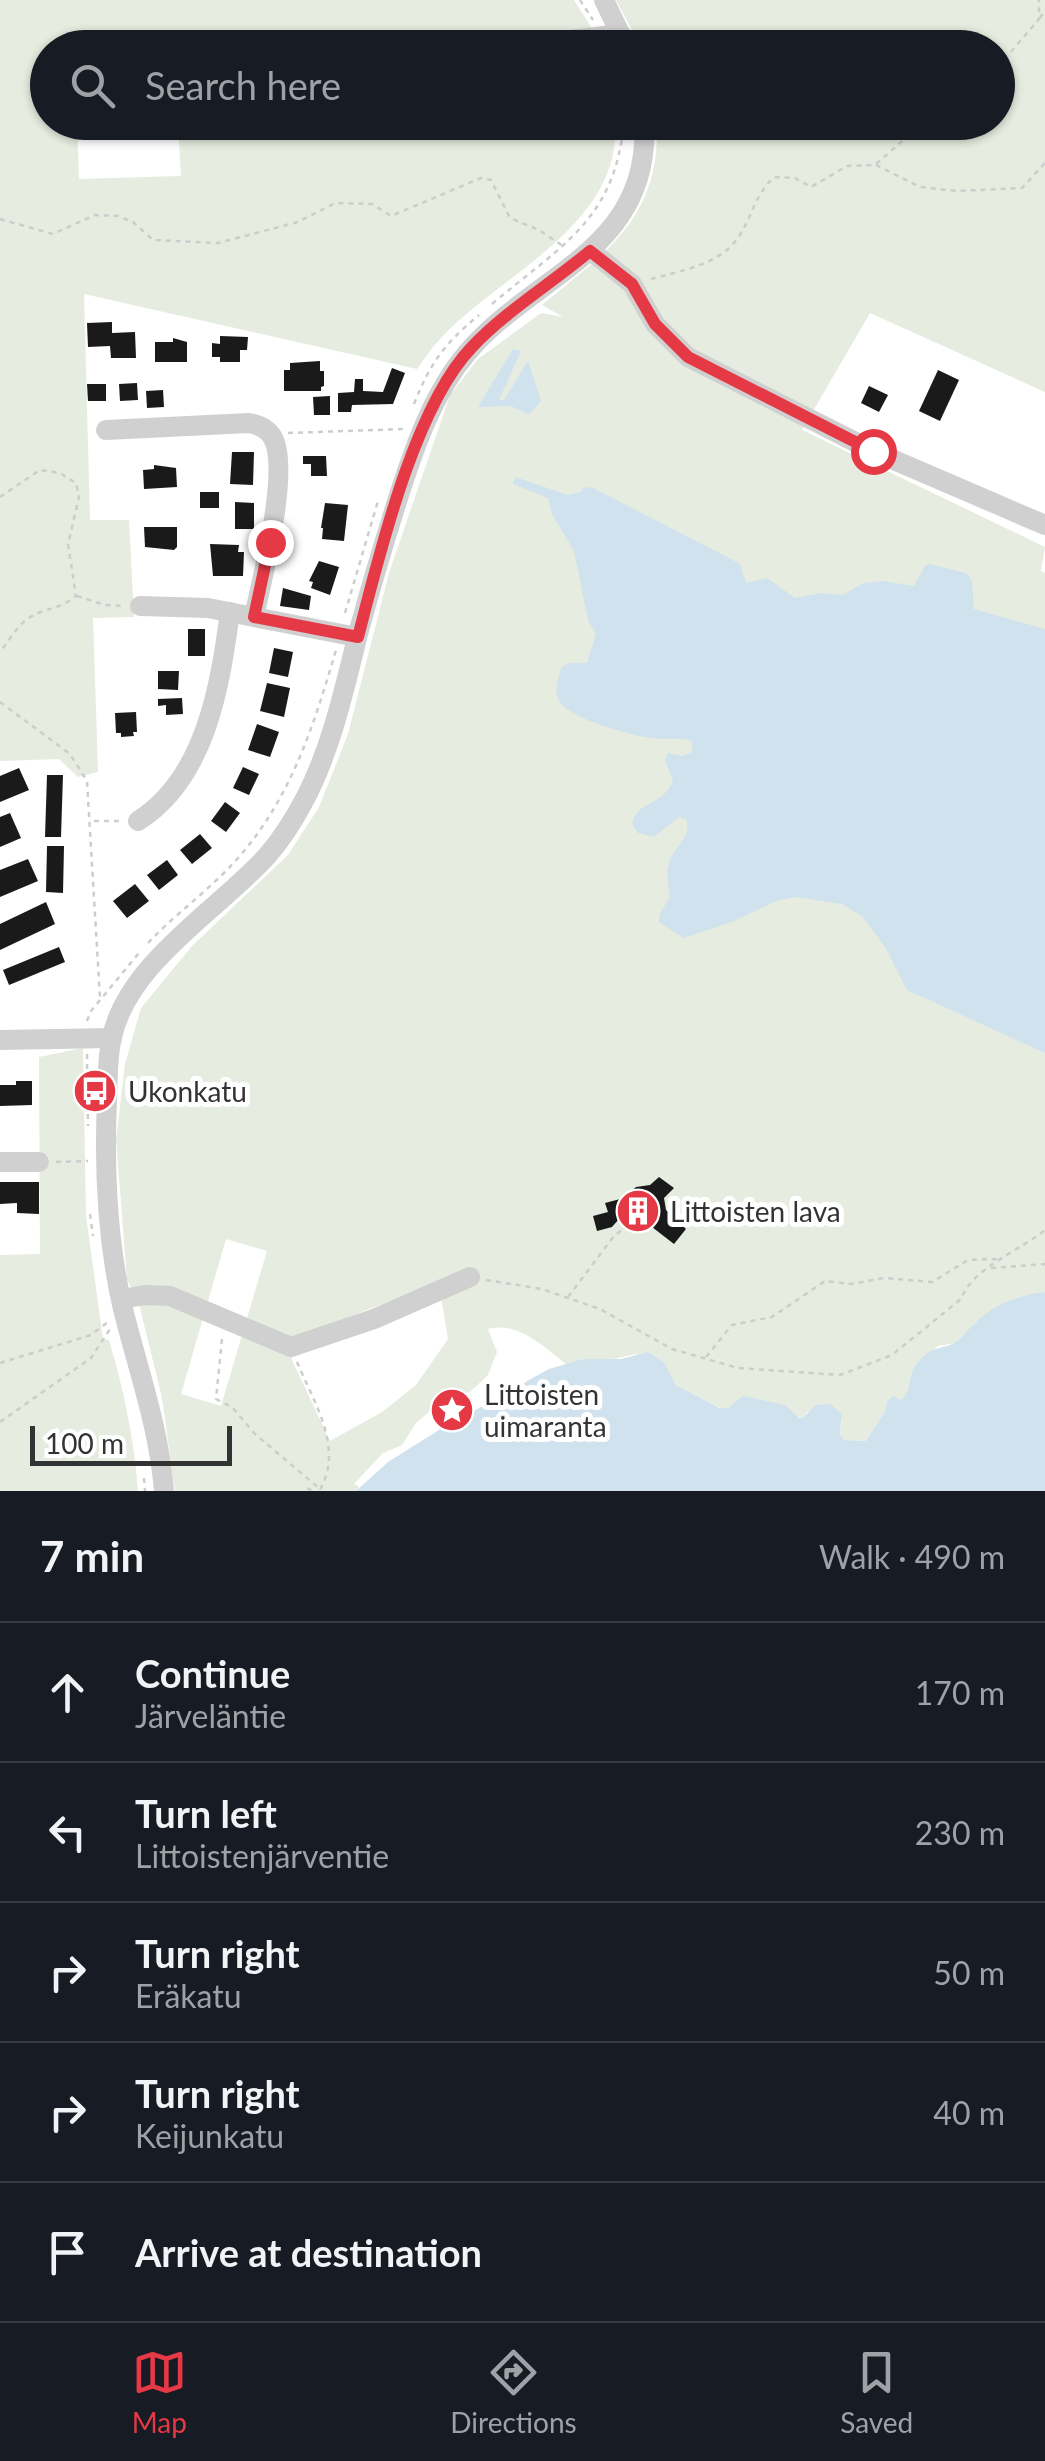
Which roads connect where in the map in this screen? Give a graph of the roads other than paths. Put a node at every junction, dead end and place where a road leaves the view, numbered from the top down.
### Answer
1 (604, 0) edge
2 (619, 30) edge
3 (642, 140) edge
4 (590, 251) junction
5 (106, 430) dead end
6 (1045, 526) edge
7 (140, 606) road end
8 (230, 612) junction
9 (254, 617) junction
10 (349, 635) junction
11 (138, 821) road end
12 (112, 1038) junction
13 (0, 1040) edge
14 (0, 1162) edge
15 (39, 1162) road end
16 (470, 1277) road end
17 (114, 1306) junction
18 (164, 1491) edge

1 - 2 street
3 - 4 street
4 - 6 street
4 - 10 street
5 - 9 street
7 - 8 street
8 - 9 street
8 - 11 street
9 - 10 street
10 - 12 street
12 - 13 street
12 - 17 street
14 - 15 street
16 - 17 street
17 - 18 street

